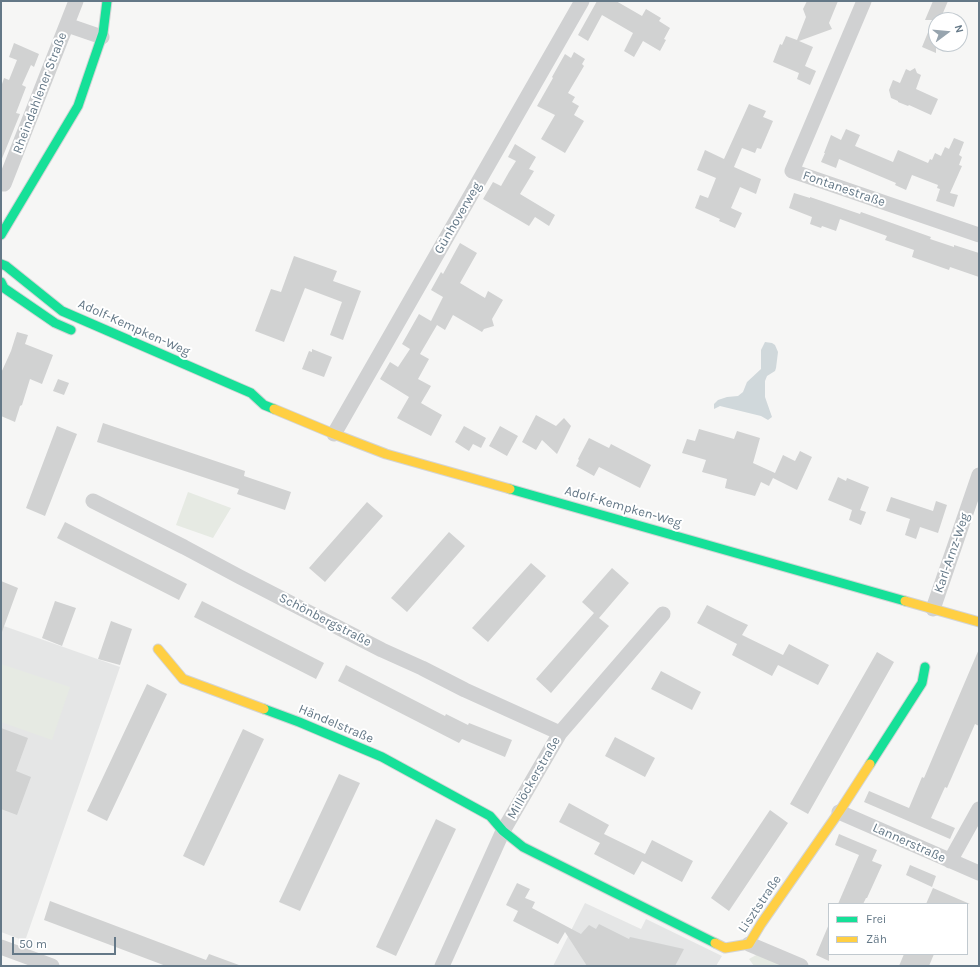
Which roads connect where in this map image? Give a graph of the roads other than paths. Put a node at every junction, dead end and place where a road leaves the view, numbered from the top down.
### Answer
1 (76, 1) edge
2 (107, 1) edge
3 (582, 1) edge
4 (864, 1) edge
5 (67, 24) junction
6 (102, 37) junction
7 (4, 184) dead end
8 (1, 235) edge
9 (979, 235) edge
10 (1, 264) edge
11 (1, 282) edge
12 (76, 332) dead end
13 (252, 404) dead end
14 (264, 404) junction
15 (334, 434) junction
16 (979, 475) edge
17 (94, 501) dead end
18 (933, 609) junction
19 (663, 614) dead end
20 (979, 622) edge
21 (158, 649) dead end
22 (925, 667) dead end
23 (560, 733) junction
24 (979, 809) edge
25 (839, 812) junction
26 (503, 831) junction
27 (950, 861) junction
28 (979, 873) edge
29 (749, 944) junction
30 (1, 948) edge
31 (52, 966) edge
32 (442, 966) edge
33 (801, 966) edge

1 - 5 street, Rheindahlener Straße
2 - 6 main road
3 - 15 street, Günhoverweg
4 - 9 street, Fontanestraße
5 - 6 street, Rheindahlener Straße
5 - 7 street, Rheindahlener Straße
6 - 8 main road
10 - 14 main road, Adolf-Kempken-Weg
11 - 12 main road, Adolf-Kempken-Weg
13 - 14 main road, Adolf-Kempken-Weg
14 - 15 main road, Adolf-Kempken-Weg
15 - 18 main road, Adolf-Kempken-Weg
16 - 18 street, Karl-Arnz-Weg
17 - 23 street, Schönbergstraße
18 - 20 main road, Adolf-Kempken-Weg
19 - 23 street, Millöckerstraße
21 - 26 main road, Händelstraße
22 - 25 main road, Lisztstraße
23 - 26 street, Millöckerstraße
24 - 27 street
25 - 27 street, Lannerstraße
25 - 29 main road, Lisztstraße
26 - 29 main road, Lisztstraße
26 - 32 street, Millöckerstraße
27 - 28 street, Lannerstraße
29 - 33 street
30 - 31 street

